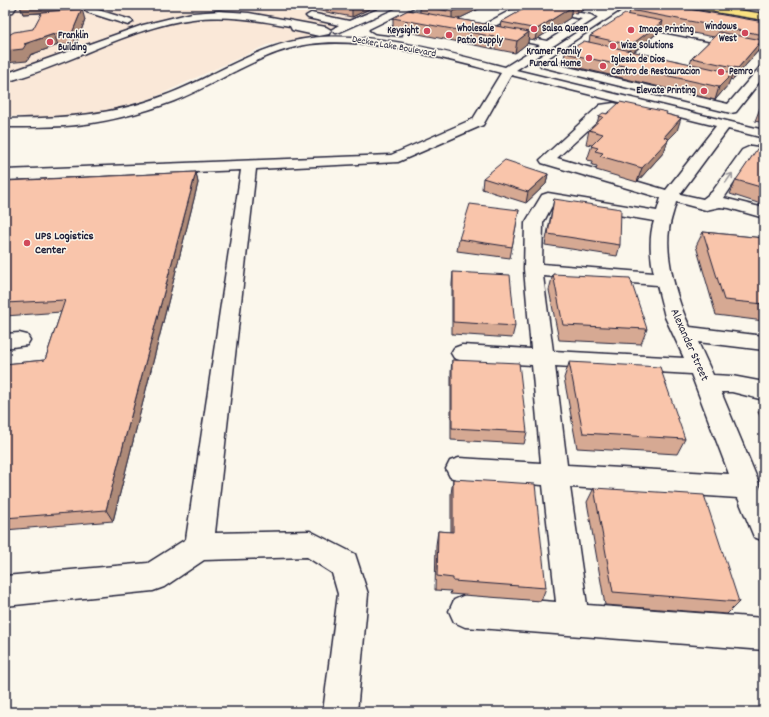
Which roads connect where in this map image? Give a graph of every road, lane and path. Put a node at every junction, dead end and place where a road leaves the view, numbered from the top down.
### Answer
1 (5, 5) edge
2 (92, 5) edge
3 (188, 5) edge
4 (396, 5) edge
5 (428, 5) edge
6 (691, 5) edge
7 (741, 5) edge
8 (207, 9) edge
9 (497, 9) dead end
10 (764, 9) edge
11 (5, 11) edge
12 (164, 12) dead end
13 (514, 12) junction
14 (672, 14) edge
15 (304, 15) dead end
16 (406, 16) junction
17 (764, 17) edge
18 (140, 18) dead end
19 (420, 18) edge
20 (614, 20) junction
21 (348, 24) junction
22 (130, 27) junction
23 (375, 30) junction
24 (328, 35) junction
25 (411, 36) edge
26 (357, 40) junction
27 (548, 44) junction
28 (574, 46) junction
29 (764, 49) edge
30 (588, 50) edge
31 (525, 59) junction
32 (509, 63) junction
33 (546, 64) junction
34 (764, 69) edge
35 (8, 75) edge
36 (527, 75) junction
37 (736, 82) edge
38 (750, 85) junction
39 (618, 103) junction
40 (725, 118) junction
41 (5, 123) edge
42 (764, 134) edge
43 (757, 151) edge
44 (249, 165) junction
45 (5, 175) edge
46 (670, 196) junction
47 (706, 205) junction
48 (764, 213) edge
49 (662, 217) junction
50 (764, 225) edge
51 (533, 269) junction
52 (664, 280) junction
53 (682, 333) junction
54 (764, 343) edge
55 (462, 353) dead end
56 (543, 357) junction
57 (702, 375) junction
58 (764, 391) edge
59 (459, 469) dead end
60 (555, 474) junction
61 (748, 487) junction
62 (764, 528) edge
63 (199, 547) junction
64 (5, 591) edge
65 (465, 611) dead end
66 (574, 620) junction
67 (764, 634) edge
68 (340, 712) edge

1 - 11 street
2 - 22 street
3 - 12 street
4 - 21 street
5 - 16 street
6 - 17 highway
7 - 10 highway
8 - 22 street
8 - 24 street
9 - 13 street
13 - 27 street
13 - 27 street
14 - 20 street
15 - 21 street
16 - 19 street
16 - 23 street
18 - 22 street
20 - 28 street
20 - 29 street
21 - 24 street
22 - 35 street
23 - 25 street
23 - 26 street
24 - 26 street, Decker Lake Boulevard
24 - 41 street, Decker Lake Boulevard
26 - 32 street, Decker Lake Boulevard
27 - 31 street
28 - 30 street
28 - 33 street
31 - 32 street
31 - 33 street
32 - 36 street, Decker Lake Boulevard
32 - 44 street
33 - 36 street
33 - 40 street
34 - 38 street, Alexander Street
36 - 39 street, Decker Lake Boulevard
37 - 38 street
38 - 40 street, Alexander Street
39 - 40 street, Decker Lake Boulevard
39 - 46 street
40 - 42 street
40 - 46 street, Alexander Street
47 -> 43 street
44 - 45 street
44 - 63 street
46 - 47 street
46 - 49 street, Alexander Street
47 - 48 street
47 - 50 street
49 - 51 street
49 - 52 street, Alexander Street
51 - 52 street
51 - 56 street
52 - 53 street, Alexander Street
53 - 54 street
53 - 57 street, Alexander Street
55 - 56 street
56 - 57 street
56 - 60 street
57 - 58 street
57 - 61 street, Alexander Street
59 - 60 street
60 - 61 street
60 - 66 street
61 - 62 street, Alexander Street
63 - 64 street
63 - 68 street
65 - 66 street
66 - 67 street

